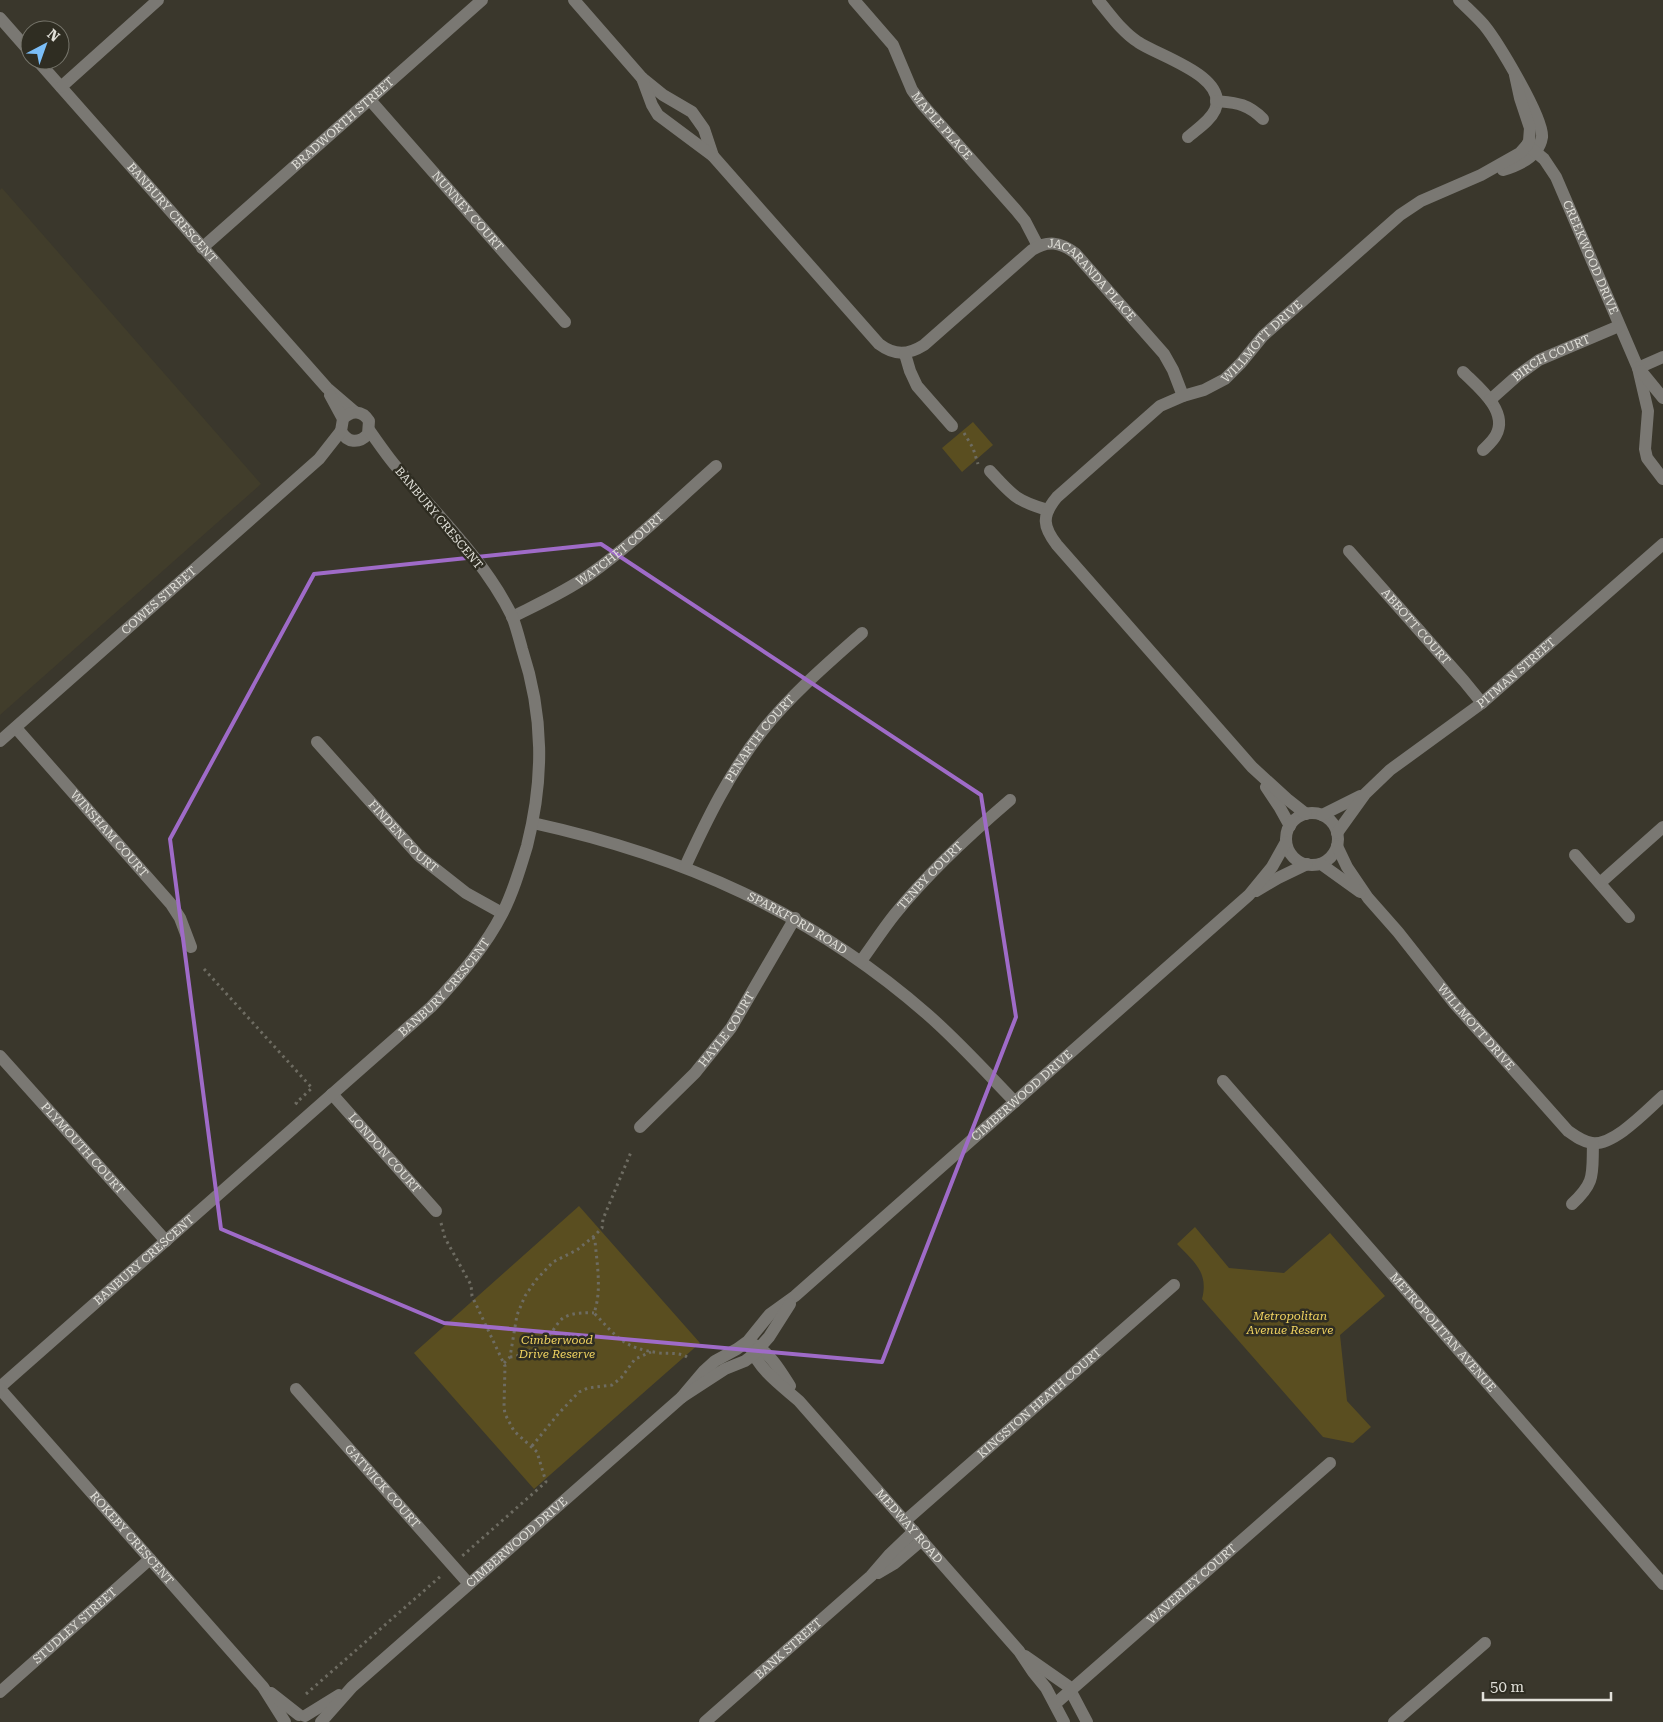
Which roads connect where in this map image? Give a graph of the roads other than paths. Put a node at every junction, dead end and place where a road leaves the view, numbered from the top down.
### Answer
1 (158, 0) edge
2 (482, 0) edge
3 (574, 0) edge
4 (854, 0) edge
5 (1098, 0) edge
6 (1459, 0) edge
7 (0, 18) edge
8 (20, 41) edge
9 (46, 70) edge
10 (642, 78) junction
11 (61, 87) junction
12 (370, 100) junction
13 (1216, 100) junction
14 (1263, 119) dead end
15 (1188, 137) dead end
16 (1531, 149) junction
17 (713, 156) junction
18 (1038, 246) junction
19 (202, 248) junction
20 (565, 322) dead end
21 (1619, 326) junction
22 (905, 354) junction
23 (1663, 357) edge
24 (1638, 368) junction
25 (1463, 372) dead end
26 (327, 388) junction
27 (1183, 396) junction
28 (1663, 398) edge
29 (1490, 400) junction
30 (355, 412) junction
31 (342, 425) junction
32 (952, 426) road end
33 (361, 437) junction
34 (1483, 450) dead end
35 (319, 459) junction
36 (716, 466) dead end
37 (990, 471) road end
38 (1663, 479) edge
39 (1048, 510) junction
40 (1663, 544) edge
41 (1349, 551) dead end
42 (512, 617) junction
43 (862, 633) dead end
44 (1482, 703) junction
45 (16, 728) junction
46 (0, 741) edge
47 (317, 742) dead end
48 (1252, 767) junction
49 (1365, 794) junction
50 (1010, 800) dead end
51 (1306, 814) junction
52 (1322, 815) junction
53 (533, 823) junction
54 (1290, 826) junction
55 (1663, 827) edge
56 (1337, 839) junction
57 (1286, 842) junction
58 (1575, 855) dead end
59 (1307, 864) junction
60 (1320, 864) junction
61 (685, 867) junction
62 (1600, 883) junction
63 (1250, 895) junction
64 (1368, 898) junction
65 (502, 913) junction
66 (1629, 917) dead end
67 (795, 918) junction
68 (191, 947) dead end
69 (861, 961) junction
70 (0, 1056) edge
71 (1223, 1081) dead end
72 (332, 1094) junction
73 (1663, 1096) edge
74 (1015, 1102) junction
75 (640, 1127) dead end
76 (1593, 1144) junction
77 (1572, 1204) dead end
78 (436, 1211) road end
79 (166, 1241) junction
80 (1174, 1285) dead end
81 (795, 1296) junction
82 (748, 1341) junction
83 (757, 1351) junction
84 (0, 1388) edge
85 (296, 1389) dead end
86 (682, 1397) junction
87 (1330, 1464) dead end
88 (905, 1521) junction
89 (918, 1536) junction
90 (150, 1558) junction
91 (469, 1584) junction
92 (1663, 1584) edge
93 (1485, 1643) dead end
94 (1019, 1651) junction
95 (352, 1687) junction
96 (1070, 1690) junction
97 (0, 1692) edge
98 (1055, 1704) junction
99 (1080, 1710) junction
100 (298, 1719) edge
101 (321, 1722) edge
102 (705, 1722) edge
103 (1064, 1722) edge
104 (1087, 1722) edge
105 (1394, 1722) edge

1 - 11 street
2 - 12 street, BRADWORTH STREET
3 - 10 street
4 - 18 street, MAPLE PLACE
5 - 13 street
6 - 16 street
7 - 8 street
9 - 11 street, BANBURY CRESCENT
10 - 17 street
10 - 17 street
11 - 19 street, BANBURY CRESCENT
12 - 19 street, BRADWORTH STREET
12 - 20 street, NUNNEY COURT
13 - 14 street
13 - 15 street
16 - 21 street, CREEKWOOD DRIVE
16 - 27 street, WILLMOTT DRIVE
17 - 22 street
18 - 22 street, JACARANDA PLACE
18 - 27 street, JACARANDA PLACE
19 - 26 street, BANBURY CRESCENT
21 - 24 street, CREEKWOOD DRIVE
21 - 29 street, BIRCH COURT
22 - 32 street
23 - 24 street
24 - 28 street, CREEKWOOD DRIVE
24 - 38 street, CREEKWOOD DRIVE
25 - 29 street
26 - 30 street, BANBURY CRESCENT
26 - 31 street, BANBURY CRESCENT
27 - 39 street, WILLMOTT DRIVE
29 - 34 street
30 - 31 street
30 - 33 street, BANBURY CRESCENT
31 - 33 street, BANBURY CRESCENT
31 - 35 street, COWES STREET
33 - 35 street, COWES STREET
33 - 42 street, BANBURY CRESCENT
35 - 45 street, COWES STREET
36 - 42 street, WATCHET COURT
37 - 39 street
39 - 48 street
40 - 44 street, PITMAN STREET
41 - 44 street, ABBOTT COURT
42 - 53 street, BANBURY CRESCENT
43 - 61 street, PENARTH COURT
44 - 49 street, PITMAN STREET
45 - 46 street, COWES STREET
45 - 68 street, WINSHAM COURT
47 - 65 street, FINDEN COURT
48 - 51 street
48 - 54 street
49 - 52 street, PITMAN STREET
49 - 56 street, PITMAN STREET
50 - 69 street, TENBY COURT
51 - 52 street
51 - 54 street
52 - 56 street
53 - 61 street, SPARKFORD ROAD
53 - 65 street, BANBURY CRESCENT
54 - 57 street
55 - 62 street
56 - 60 street
56 - 64 street, WILLMOTT DRIVE
57 - 59 street
57 - 63 street, CIMBERWOOD DRIVE
58 - 62 street
59 - 60 street
59 - 63 street, CIMBERWOOD DRIVE
60 - 64 street, WILLMOTT DRIVE
61 - 67 street, SPARKFORD ROAD
62 - 66 street
63 - 74 street, CIMBERWOOD DRIVE
64 - 76 street, WILLMOTT DRIVE
65 - 72 street, BANBURY CRESCENT
67 - 69 street, SPARKFORD ROAD
67 - 75 street, HAYLE COURT
69 - 74 street, SPARKFORD ROAD
70 - 79 street, PLYMOUTH COURT
71 - 92 street, METROPOLITAN AVENUE
72 - 78 street, LONDON COURT
72 - 79 street, BANBURY CRESCENT
73 - 76 street
74 - 81 street, CIMBERWOOD DRIVE
76 - 77 street
79 - 84 street, BANBURY CRESCENT
80 - 88 street, KINGSTON HEATH COURT
81 - 82 street, CIMBERWOOD DRIVE
81 - 83 street, CIMBERWOOD DRIVE
82 - 83 street, MEDWAY ROAD
82 - 86 street, CIMBERWOOD DRIVE
83 - 86 street, CIMBERWOOD DRIVE
83 - 88 street, MEDWAY ROAD
84 - 90 street, ROKEBY CRESCENT
85 - 91 street, GATWICK COURT
86 - 91 street, CIMBERWOOD DRIVE
87 - 96 street, WAVERLEY COURT
88 - 89 street, MEDWAY ROAD
89 - 94 street, MEDWAY ROAD
89 - 102 street, BANK STREET
90 - 97 street, STUDLEY STREET
90 - 100 street, ROKEBY CRESCENT
91 - 95 street, CIMBERWOOD DRIVE
93 - 105 street
94 - 96 street, MEDWAY ROAD
94 - 98 street, MEDWAY ROAD
95 - 100 street, CIMBERWOOD DRIVE
95 - 101 street, CIMBERWOOD DRIVE
96 - 98 street, WAVERLEY COURT
96 - 99 street, MEDWAY ROAD
98 - 103 street, MEDWAY ROAD
99 - 103 street
99 - 104 street, MEDWAY ROAD

